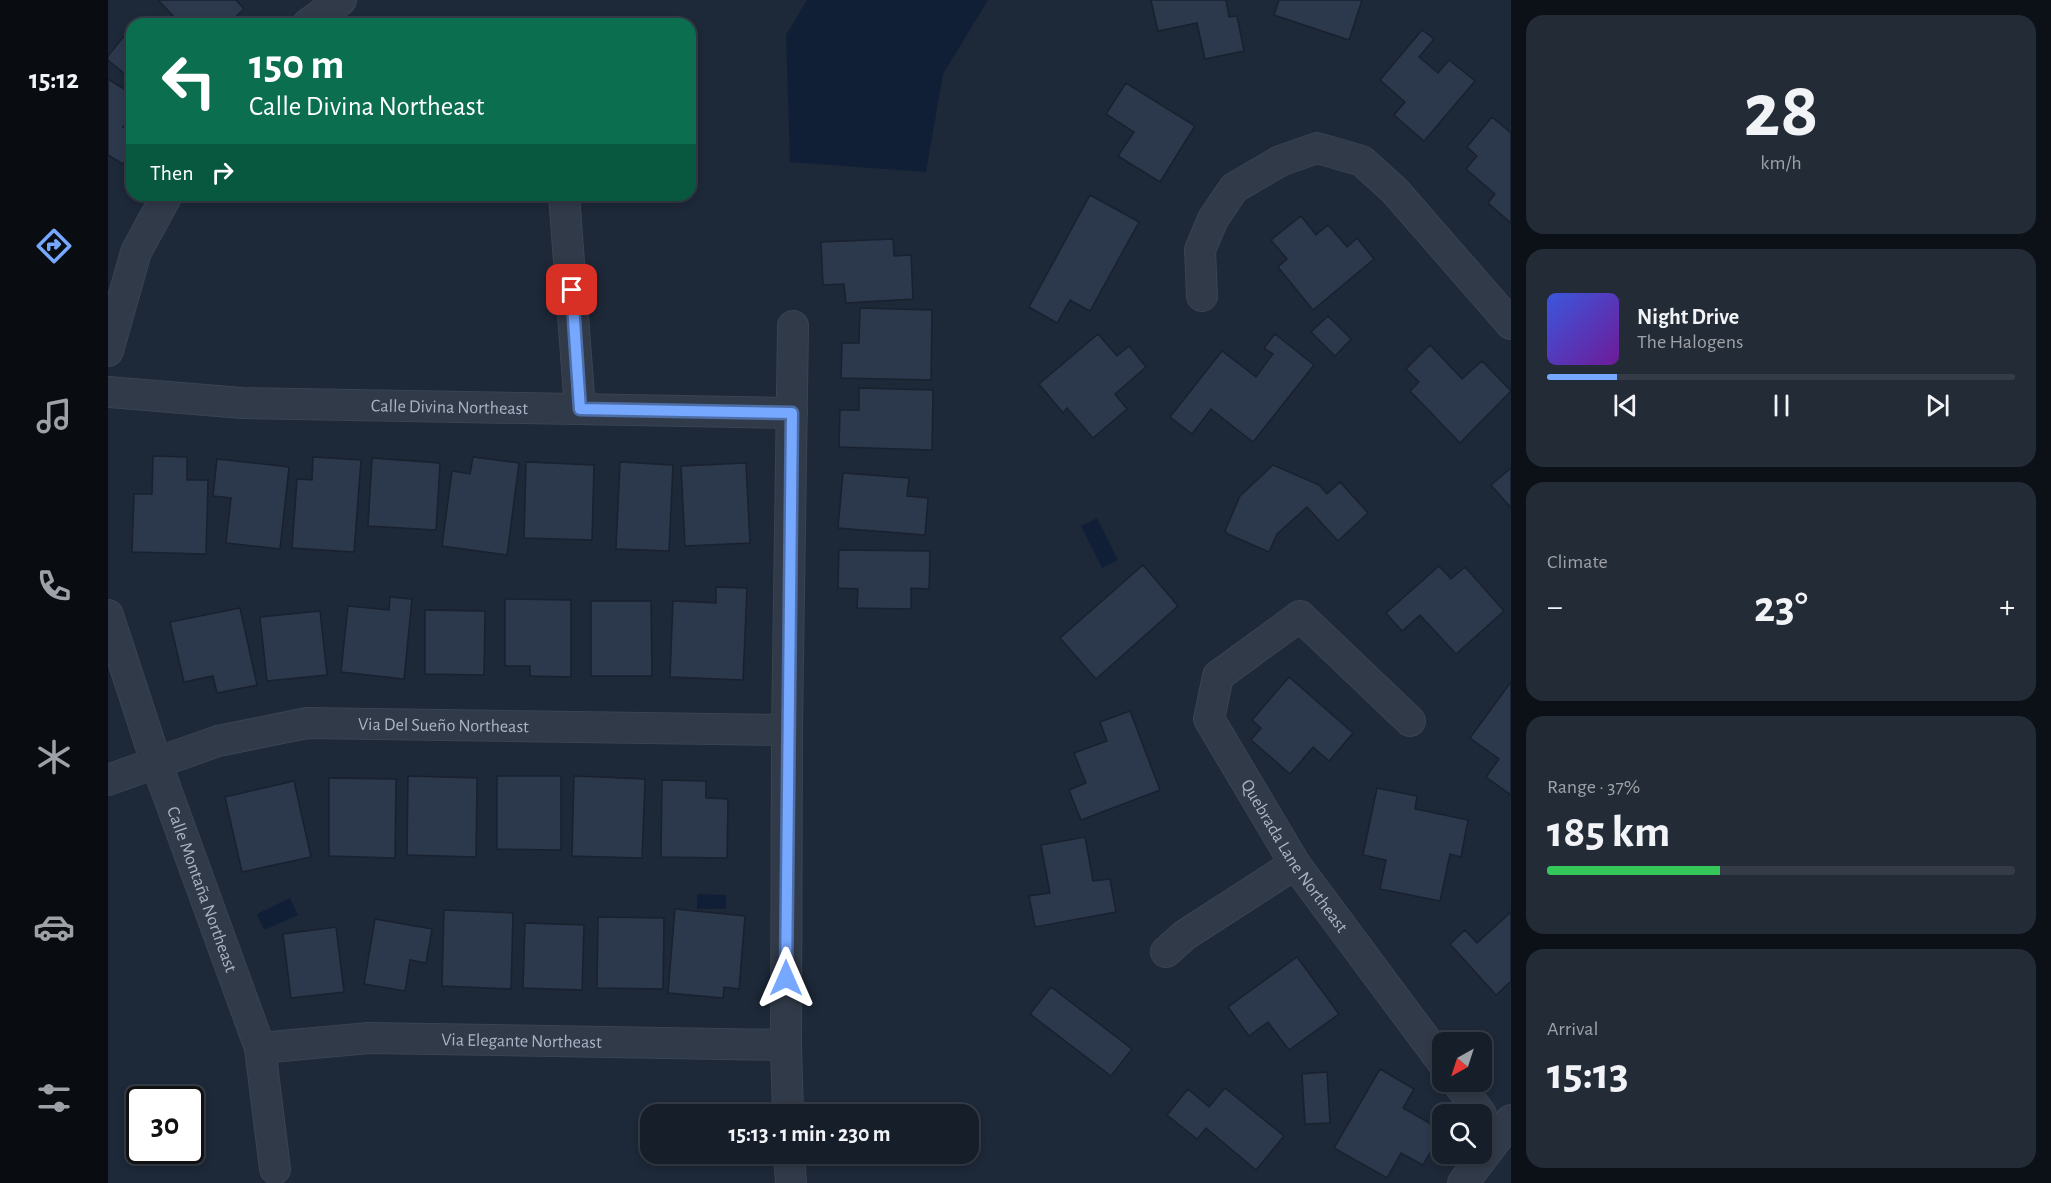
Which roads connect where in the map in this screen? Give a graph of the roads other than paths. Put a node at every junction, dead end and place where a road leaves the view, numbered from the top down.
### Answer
1 (341, 0) edge
2 (316, 18) edge
3 (165, 201) edge
4 (564, 201) edge
5 (1202, 296) dead end
6 (1511, 324) edge
7 (793, 326) dead end
8 (108, 351) edge
9 (108, 392) edge
10 (580, 409) junction
11 (792, 413) junction
12 (108, 615) edge
13 (1410, 721) dead end
14 (787, 730) junction
15 (156, 762) junction
16 (108, 780) edge
17 (1295, 864) junction
18 (1166, 952) dead end
19 (786, 1045) junction
20 (260, 1048) junction
21 (1432, 1048) edge
22 (1465, 1092) edge
23 (788, 1104) edge
24 (1493, 1122) edge
25 (789, 1164) edge
26 (275, 1169) dead end
27 (790, 1183) edge
28 (1463, 1183) edge

1 - 2 street
3 - 8 street
4 - 10 street
5 - 6 street
7 - 11 street
9 - 10 street, Calle Divina Northeast
10 - 11 street, Calle Divina Northeast
11 - 14 street
12 - 15 street, Calle Montaña Northeast
13 - 17 street, Quebrada Lane Northeast
14 - 15 street, Via Del Sueño Northeast
14 - 19 street
15 - 16 street, Via Del Sueño Northeast
15 - 20 street, Calle Montaña Northeast
17 - 18 street
17 - 21 street, Quebrada Lane Northeast
19 - 20 street, Via Elegante Northeast
19 - 23 street
20 - 26 street, Calle Montaña Northeast
22 - 24 street
24 - 28 street
25 - 27 street

